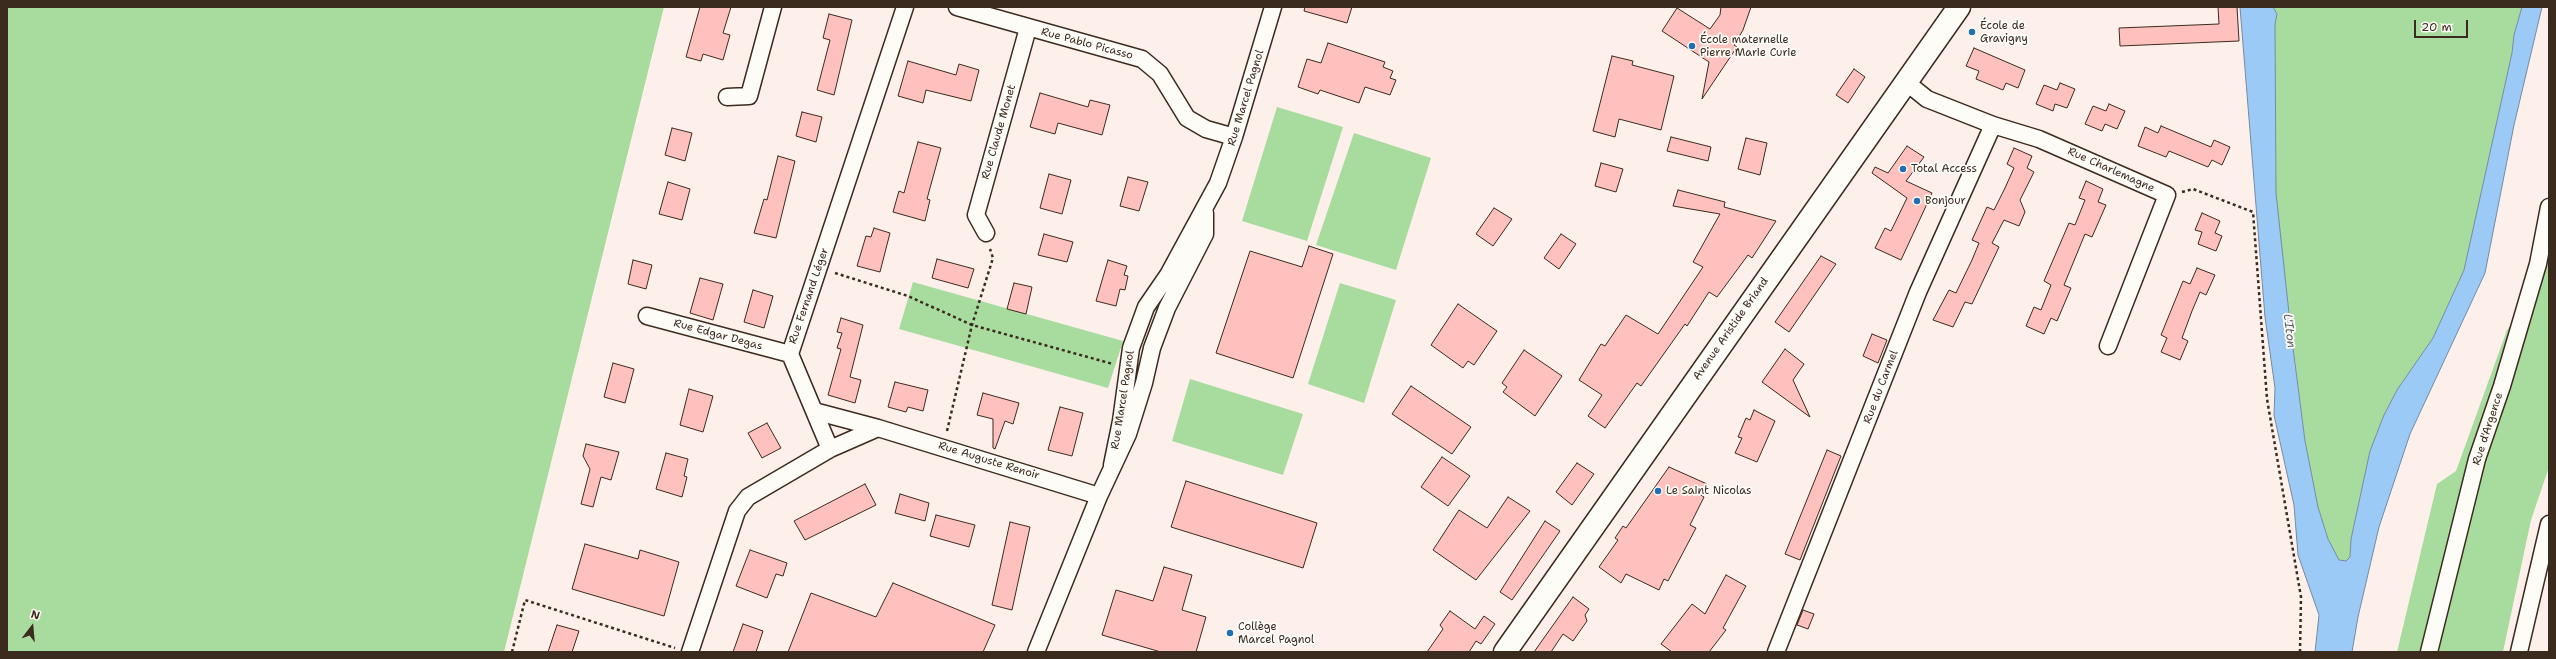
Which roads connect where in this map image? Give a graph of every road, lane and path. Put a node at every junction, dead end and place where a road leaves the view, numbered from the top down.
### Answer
1 (773, 7) edge
2 (905, 7) edge
3 (957, 7) edge
4 (1273, 7) edge
5 (1959, 7) edge
6 (1028, 28) junction
7 (1906, 82) junction
8 (726, 97) dead end
9 (1993, 125) junction
10 (1234, 137) junction
11 (2168, 195) junction
12 (2549, 207) edge
13 (1205, 209) junction
14 (986, 233) joint
15 (819, 268) junction
16 (647, 316) dead end
17 (972, 325) junction
18 (2108, 346) dead end
19 (790, 354) junction
20 (1127, 368) junction
21 (814, 411) junction
22 (878, 428) junction
23 (943, 447) junction
24 (830, 449) junction
25 (1112, 465) junction
26 (1099, 496) junction
27 (2549, 526) edge
28 (685, 651) edge
29 (512, 652) edge
30 (1036, 652) edge
31 (1505, 652) edge
32 (1776, 652) edge
33 (2300, 652) edge
34 (2429, 652) edge
35 (2519, 652) edge

1 - 8 street
2 - 15 street, Rue Fernand Léger
3 - 6 street, Rue Pablo Picasso
4 - 10 street, Rue Marcel Pagnol
5 - 7 main road, Avenue Aristide Briand
6 - 10 street, Rue Pablo Picasso
6 - 14 street, Rue Claude Monet
7 - 9 street, Rue Charlemagne
7 - 31 main road, Avenue Aristide Briand
9 - 11 street, Rue Charlemagne
9 - 32 street, Rue du Carmel
10 - 13 street, Rue Marcel Pagnol
11 - 18 street, Rue Charlemagne
11 - 33 path
12 - 34 street, Rue d'Argence
13 - 20 street, Rue Marcel Pagnol
13 - 25 street, Rue Marcel Pagnol
14 - 17 path
15 - 17 path
15 - 19 street, Rue Fernand Léger
16 - 19 street, Rue Edgar Degas
17 - 20 path
17 - 23 path
19 - 21 street, Rue Fernand Léger
20 - 25 street, Rue Marcel Pagnol
21 - 22 street, Rue Auguste Renoir
21 - 24 street, Rue Fernand Léger
22 - 23 street, Rue Auguste Renoir
22 - 24 street
23 - 26 street, Rue Auguste Renoir
24 - 28 street
25 - 26 street, Rue Marcel Pagnol
26 - 30 street, Rue Marcel Pagnol
27 - 35 street
28 - 29 path

